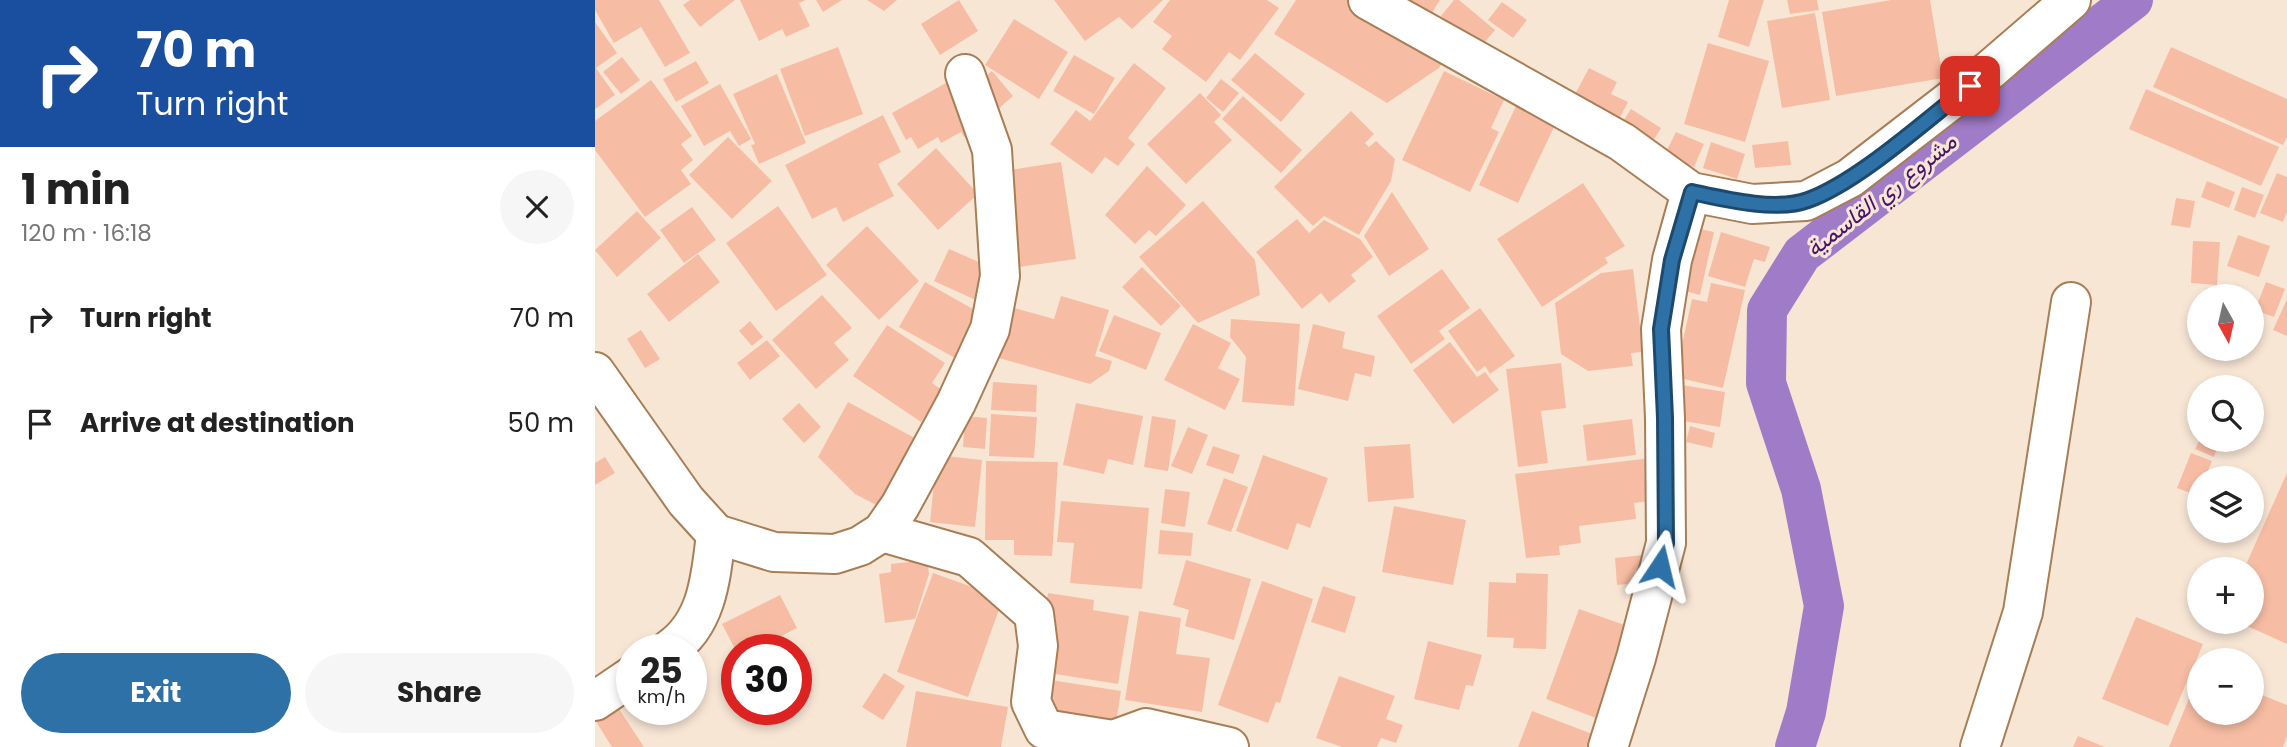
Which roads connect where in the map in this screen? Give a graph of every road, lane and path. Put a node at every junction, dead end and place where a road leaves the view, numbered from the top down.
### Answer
1 (1368, 0) edge
2 (2071, 0) edge
3 (965, 74) dead end
4 (1692, 192) junction
5 (2071, 302) dead end
6 (595, 372) edge
7 (882, 532) junction
8 (716, 534) junction
9 (687, 634) edge
10 (616, 687) edge
11 (595, 701) edge
12 (1229, 747) edge
13 (1608, 747) edge
14 (1980, 747) edge

1 - 4 street
2 - 4 street
3 - 7 street
4 - 13 street
5 - 14 street
6 - 8 street
7 - 8 street
7 - 12 street
8 - 9 street
10 - 11 street

